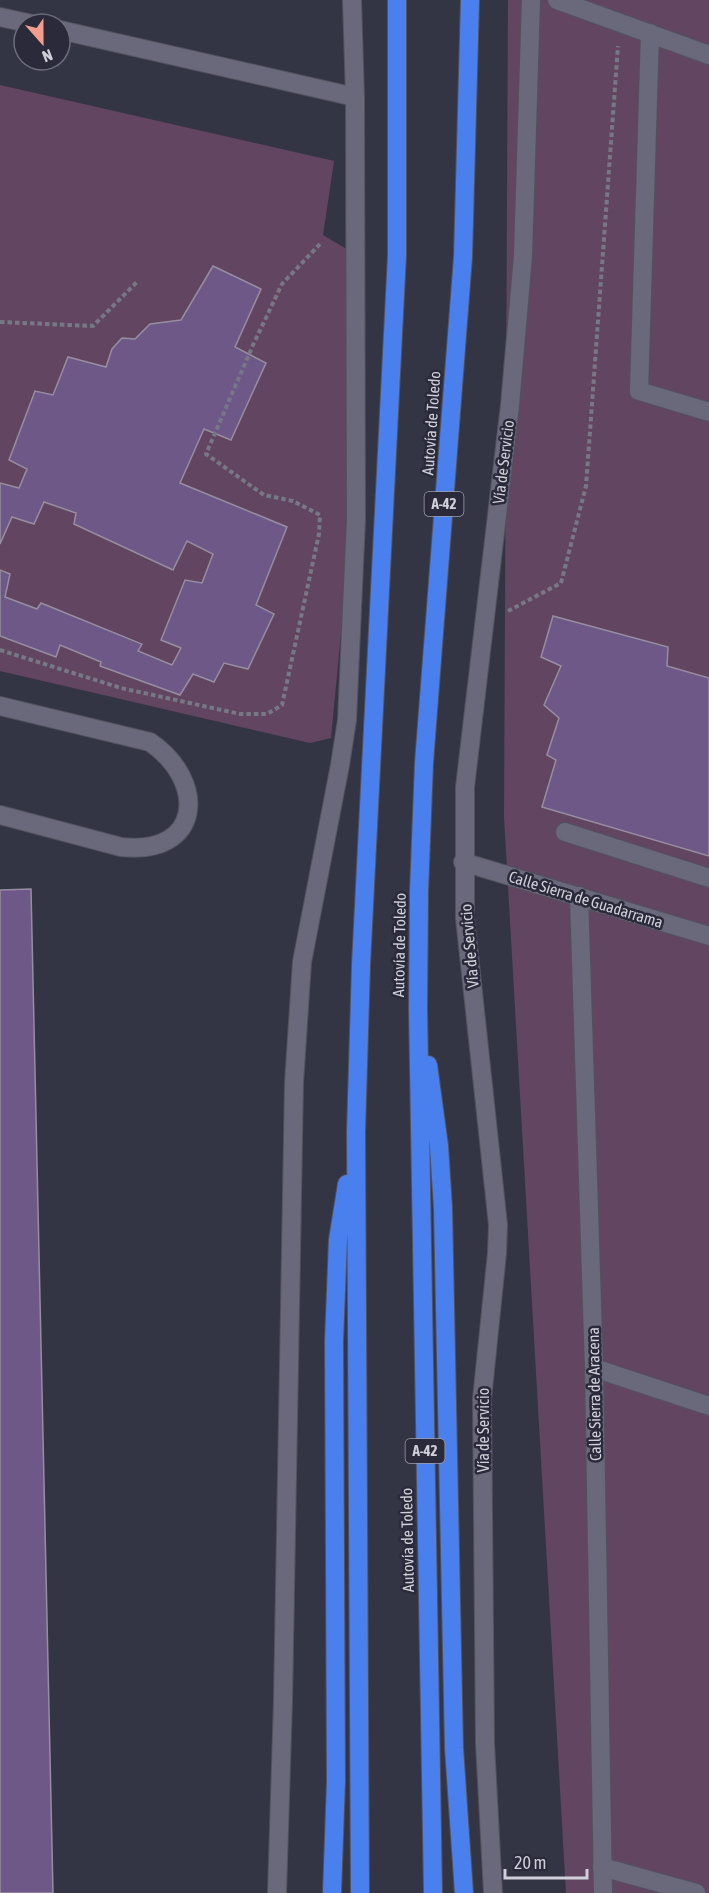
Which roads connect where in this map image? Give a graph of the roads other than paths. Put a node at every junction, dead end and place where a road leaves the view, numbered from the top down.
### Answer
1 (352, 0) edge
2 (397, 0) edge
3 (470, 0) edge
4 (531, 0) edge
5 (557, 0) edge
6 (72, 33) edge
7 (650, 33) junction
8 (709, 55) edge
9 (355, 98) junction
10 (709, 412) edge
11 (0, 706) edge
12 (0, 814) edge
13 (565, 832) dead end
14 (464, 862) junction
15 (709, 878) edge
16 (579, 896) junction
17 (709, 936) edge
18 (417, 1008) junction
19 (356, 1132) junction
20 (594, 1368) junction
21 (709, 1406) edge
22 (602, 1867) junction
23 (277, 1893) edge
24 (332, 1893) edge
25 (360, 1893) edge
26 (433, 1893) edge
27 (464, 1893) edge
28 (493, 1893) edge
29 (603, 1893) edge
30 (696, 1893) edge

1 - 9 street
2 - 19 highway
3 - 18 highway, Autovía de Toledo / A-42
4 - 14 street, Vía de Servicio
5 - 7 street
6 - 9 street
7 - 8 street
7 - 10 street
9 - 23 street
11 - 12 street
13 - 15 street
14 - 16 street, Calle Sierra de Guadarrama
14 - 28 street, Vía de Servicio
16 - 17 street, Calle Sierra de Guadarrama
16 - 20 street, Calle Sierra de Aracena
18 - 26 highway, Autovía de Toledo / A-42
18 - 27 highway
19 - 24 highway
19 - 25 highway
20 - 21 street
20 - 22 street, Calle Sierra de Aracena
22 - 29 street, Calle Sierra de Aracena
22 - 30 street

